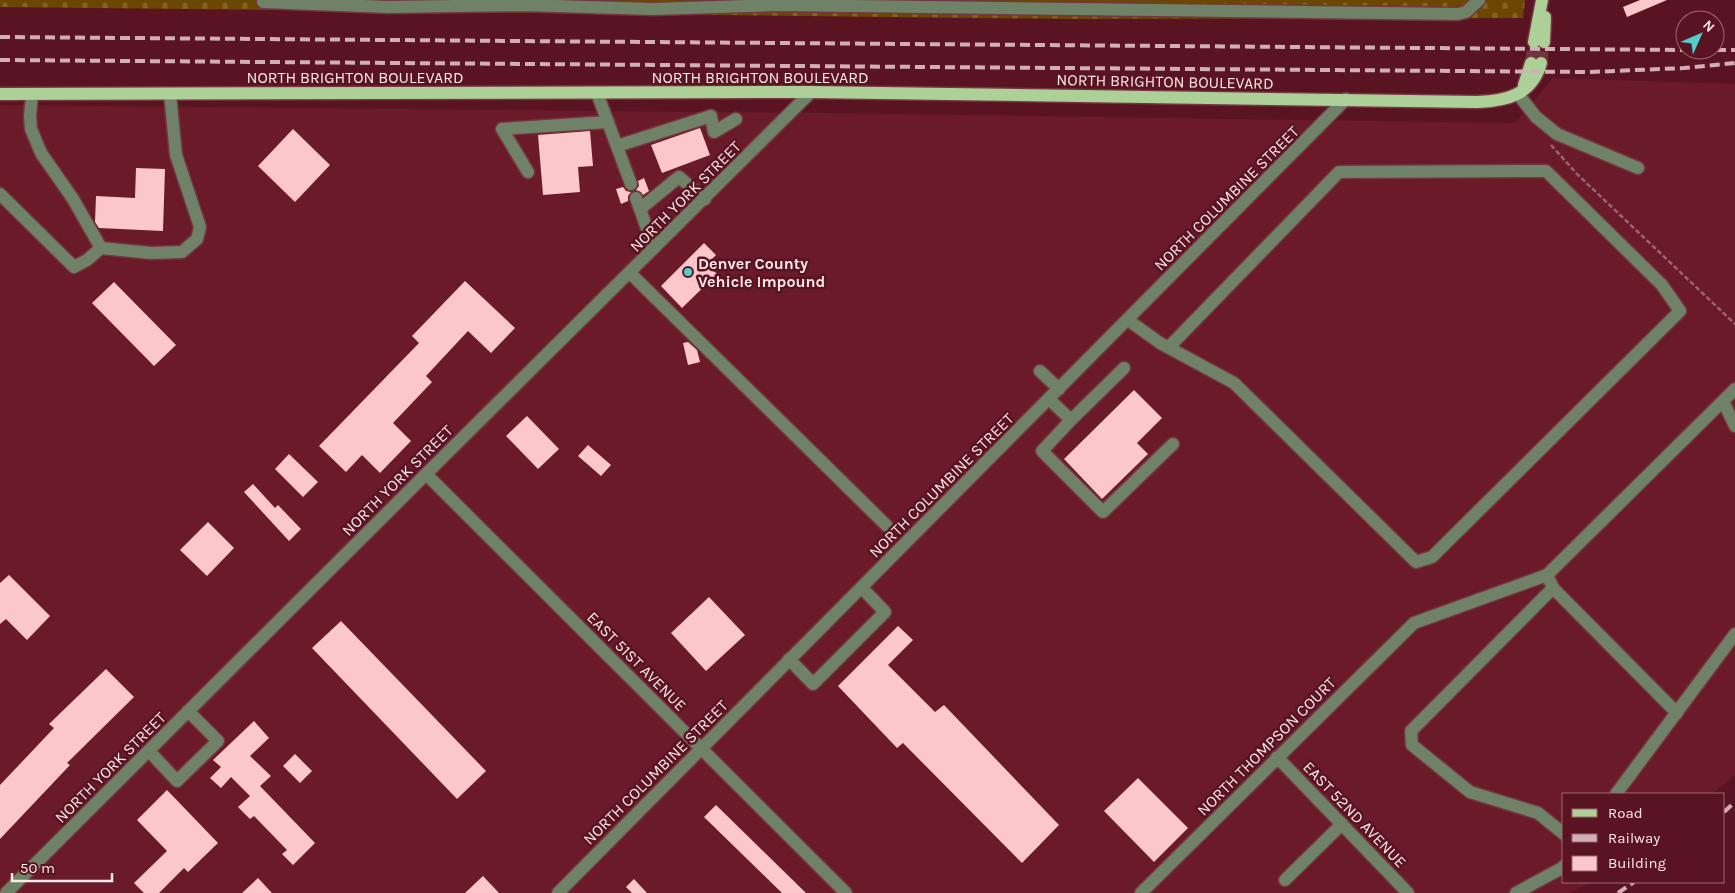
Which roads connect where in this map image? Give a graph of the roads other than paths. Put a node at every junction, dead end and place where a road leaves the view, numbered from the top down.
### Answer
1 (1478, 0) edge
2 (1544, 0) edge
3 (263, 2) dead end
4 (521, 2) edge
5 (776, 2) edge
6 (489, 3) edge
7 (869, 3) edge
8 (1188, 6) edge
9 (1539, 42) tunnel mouth
10 (1536, 63) tunnel mouth
11 (811, 92) junction
12 (597, 93) junction
13 (0, 94) edge
14 (32, 94) junction
15 (170, 94) junction
16 (1518, 94) junction
17 (1346, 99) junction
18 (736, 119) dead end
19 (608, 122) junction
20 (617, 146) junction
21 (1638, 168) dead end
22 (528, 172) dead end
23 (631, 184) dead end
24 (0, 194) edge
25 (705, 199) junction
26 (101, 248) junction
27 (654, 248) junction
28 (630, 273) junction
29 (1128, 320) junction
30 (1169, 348) junction
31 (1124, 368) dead end
32 (1040, 371) dead end
33 (1059, 389) junction
34 (1735, 389) edge
35 (1049, 399) junction
36 (1722, 401) junction
37 (1071, 420) junction
38 (1735, 426) edge
39 (1173, 444) dead end
40 (426, 474) junction
41 (887, 526) dead end
42 (1547, 575) junction
43 (862, 588) junction
44 (1553, 588) junction
45 (1735, 634) edge
46 (789, 659) junction
47 (188, 711) junction
48 (1677, 713) junction
49 (701, 748) junction
50 (149, 751) junction
51 (1278, 758) junction
52 (1617, 793) edge
53 (1342, 824) junction
54 (1562, 832) edge
55 (1562, 868) edge
56 (1285, 880) dead end
57 (6, 893) edge
58 (558, 893) edge
59 (846, 893) edge
60 (1141, 893) edge
61 (1408, 893) edge
62 (1516, 893) edge

1 - 8 street
2 - 9 main road
3 - 6 street
4 - 5 street
4 - 6 street
5 - 7 street
7 - 8 street
10 - 16 main road, NORTH BRIGHTON BOULEVARD
11 - 12 main road, NORTH BRIGHTON BOULEVARD
11 - 17 main road, NORTH BRIGHTON BOULEVARD
11 - 25 street, NORTH YORK STREET
12 - 15 main road, NORTH BRIGHTON BOULEVARD
12 - 19 street
13 - 14 main road, NORTH BRIGHTON BOULEVARD
14 - 15 main road, NORTH BRIGHTON BOULEVARD
14 - 26 street
15 - 26 street
16 - 17 main road, NORTH BRIGHTON BOULEVARD
16 - 21 street
17 - 29 street, NORTH COLUMBINE STREET
18 - 20 street
19 - 20 street
19 - 22 street
20 - 23 street
24 - 26 street
25 - 27 street, NORTH YORK STREET
25 - 27 street
27 - 28 street, NORTH YORK STREET
28 - 40 street, NORTH YORK STREET
28 - 41 street
29 - 30 street
29 - 33 street, NORTH COLUMBINE STREET
30 - 30 street
31 - 37 street
32 - 33 street
33 - 35 street, NORTH COLUMBINE STREET
34 - 36 street
35 - 37 street
35 - 43 street, NORTH COLUMBINE STREET
36 - 38 street
36 - 42 street
37 - 39 street
40 - 47 street, NORTH YORK STREET
40 - 49 street, EAST 51ST AVENUE
42 - 44 street
42 - 51 street, NORTH THOMPSON COURT
43 - 46 street, NORTH COLUMBINE STREET
43 - 46 street
44 - 48 street
44 - 54 street
45 - 48 street
46 - 49 street, NORTH COLUMBINE STREET
47 - 50 street, NORTH YORK STREET
47 - 50 street
48 - 52 street
49 - 58 street, NORTH COLUMBINE STREET
49 - 59 street, EAST 51ST AVENUE
50 - 57 street, NORTH YORK STREET
51 - 53 street, EAST 52ND AVENUE
51 - 60 street, NORTH THOMPSON COURT
53 - 56 street
53 - 61 street, EAST 52ND AVENUE
55 - 62 street

